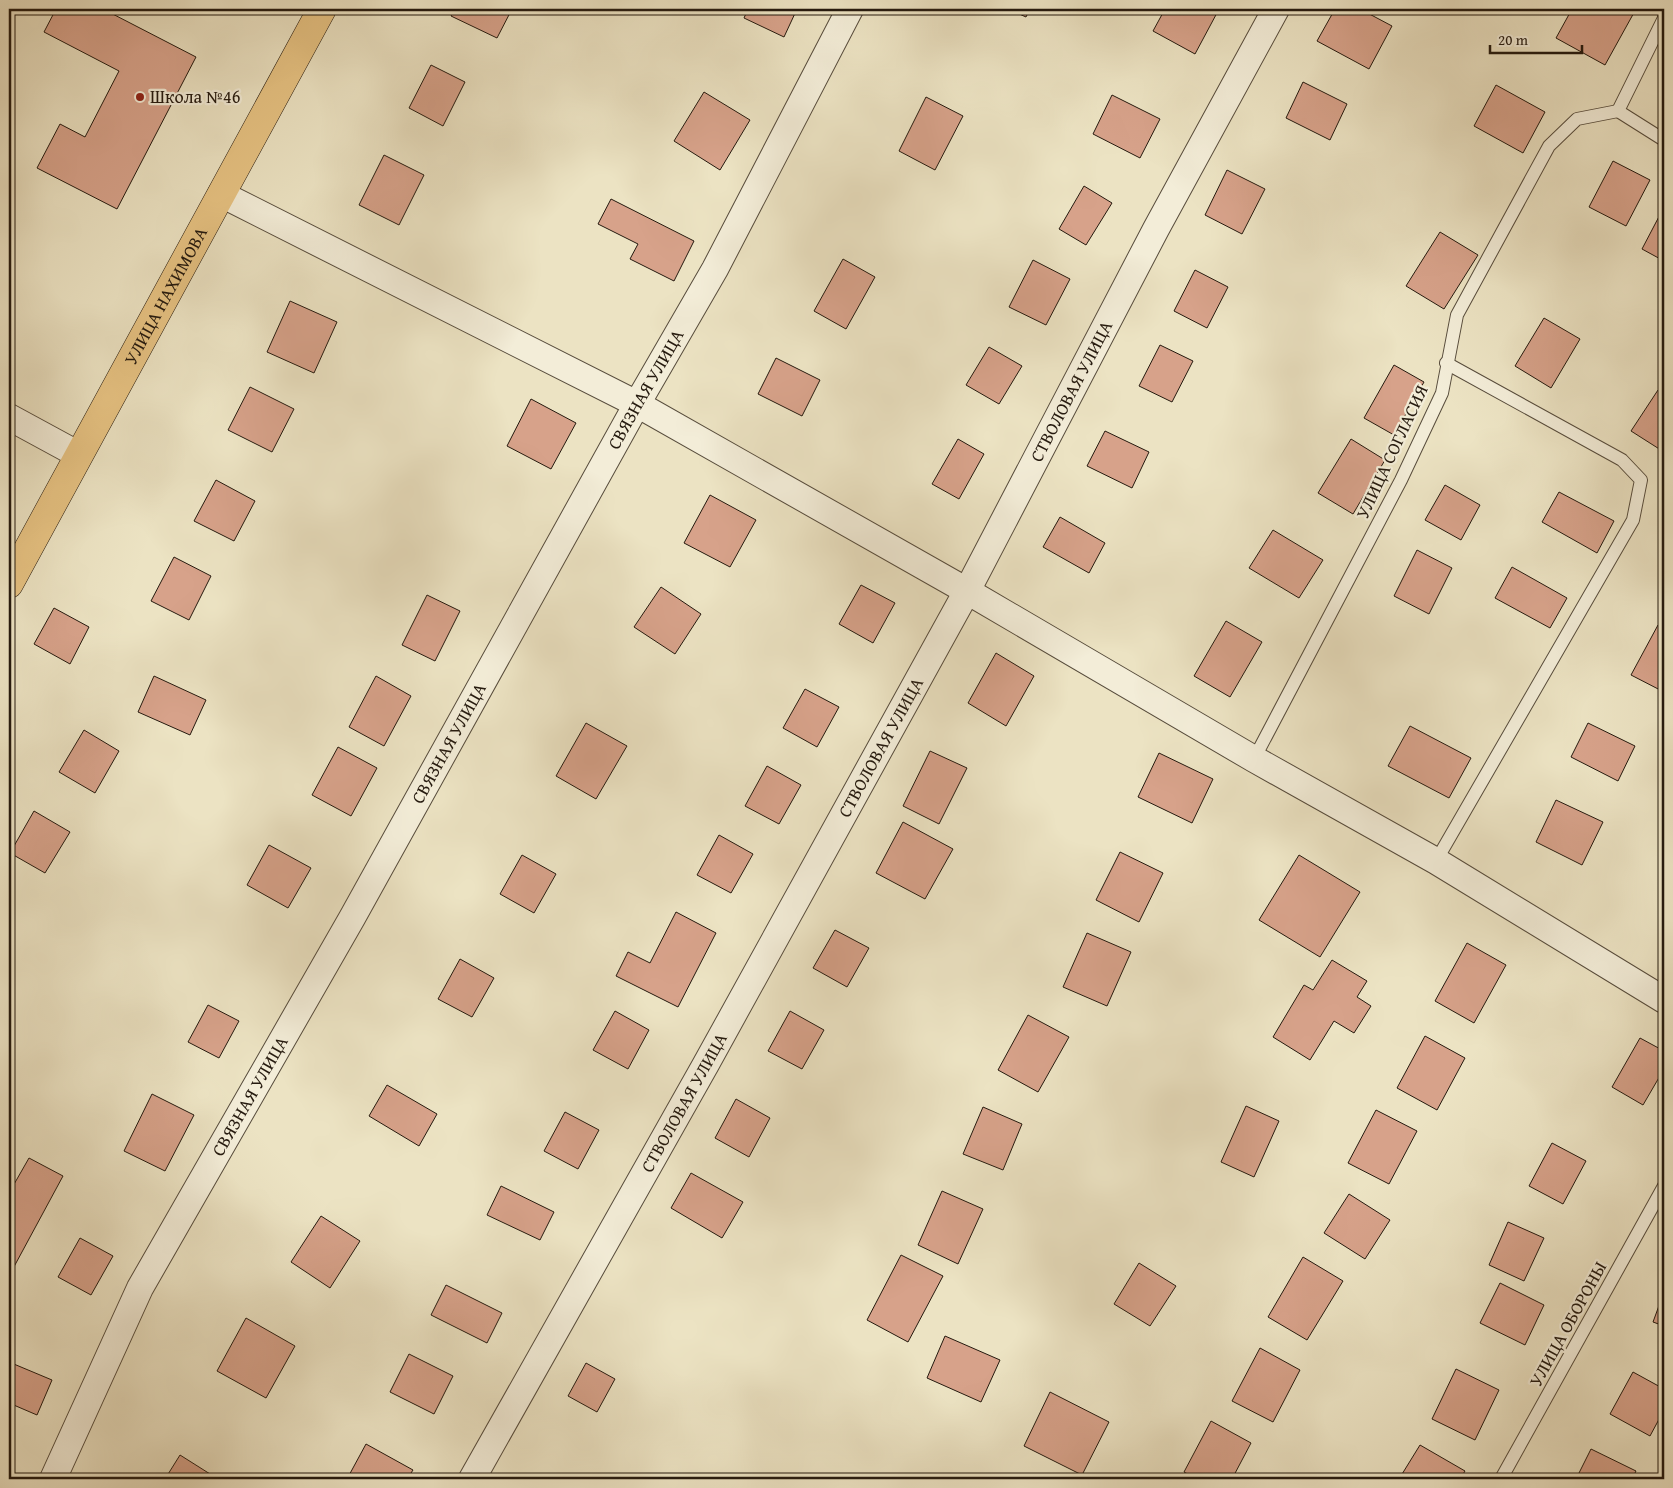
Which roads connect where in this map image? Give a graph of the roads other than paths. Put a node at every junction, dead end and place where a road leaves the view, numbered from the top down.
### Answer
1 (322, 9) edge
2 (850, 9) edge
3 (1276, 9) edge
4 (1664, 18) edge
5 (1618, 111) junction
6 (1664, 140) edge
7 (222, 194) junction
8 (1446, 363) junction
9 (637, 404) junction
10 (9, 416) edge
11 (79, 456) junction
12 (9, 584) edge
13 (967, 592) junction
14 (1254, 759) junction
15 (1436, 861) junction
16 (1664, 1000) edge
17 (1664, 1186) edge
18 (53, 1479) edge
19 (472, 1479) edge
20 (1501, 1479) edge

1 - 7 main road, УЛИЦА НАХИМОВА
2 - 9 street, СВЯЗНАЯ УЛИЦА
3 - 13 street, СТВОЛОВАЯ УЛИЦА
4 - 5 lane
5 - 6 lane
5 - 8 lane, УЛИЦА СОГЛАСИЯ
7 - 9 street
7 - 11 main road, УЛИЦА НАХИМОВА
8 - 14 lane, УЛИЦА СОГЛАСИЯ
8 - 15 lane
9 - 13 street
9 - 18 street, СВЯЗНАЯ УЛИЦА
10 - 11 street
11 - 12 main road, УЛИЦА НАХИМОВА
13 - 14 street
13 - 19 street, СТВОЛОВАЯ УЛИЦА
14 - 15 street
15 - 16 street
17 - 20 lane, УЛИЦА ОБОРОНЫ

